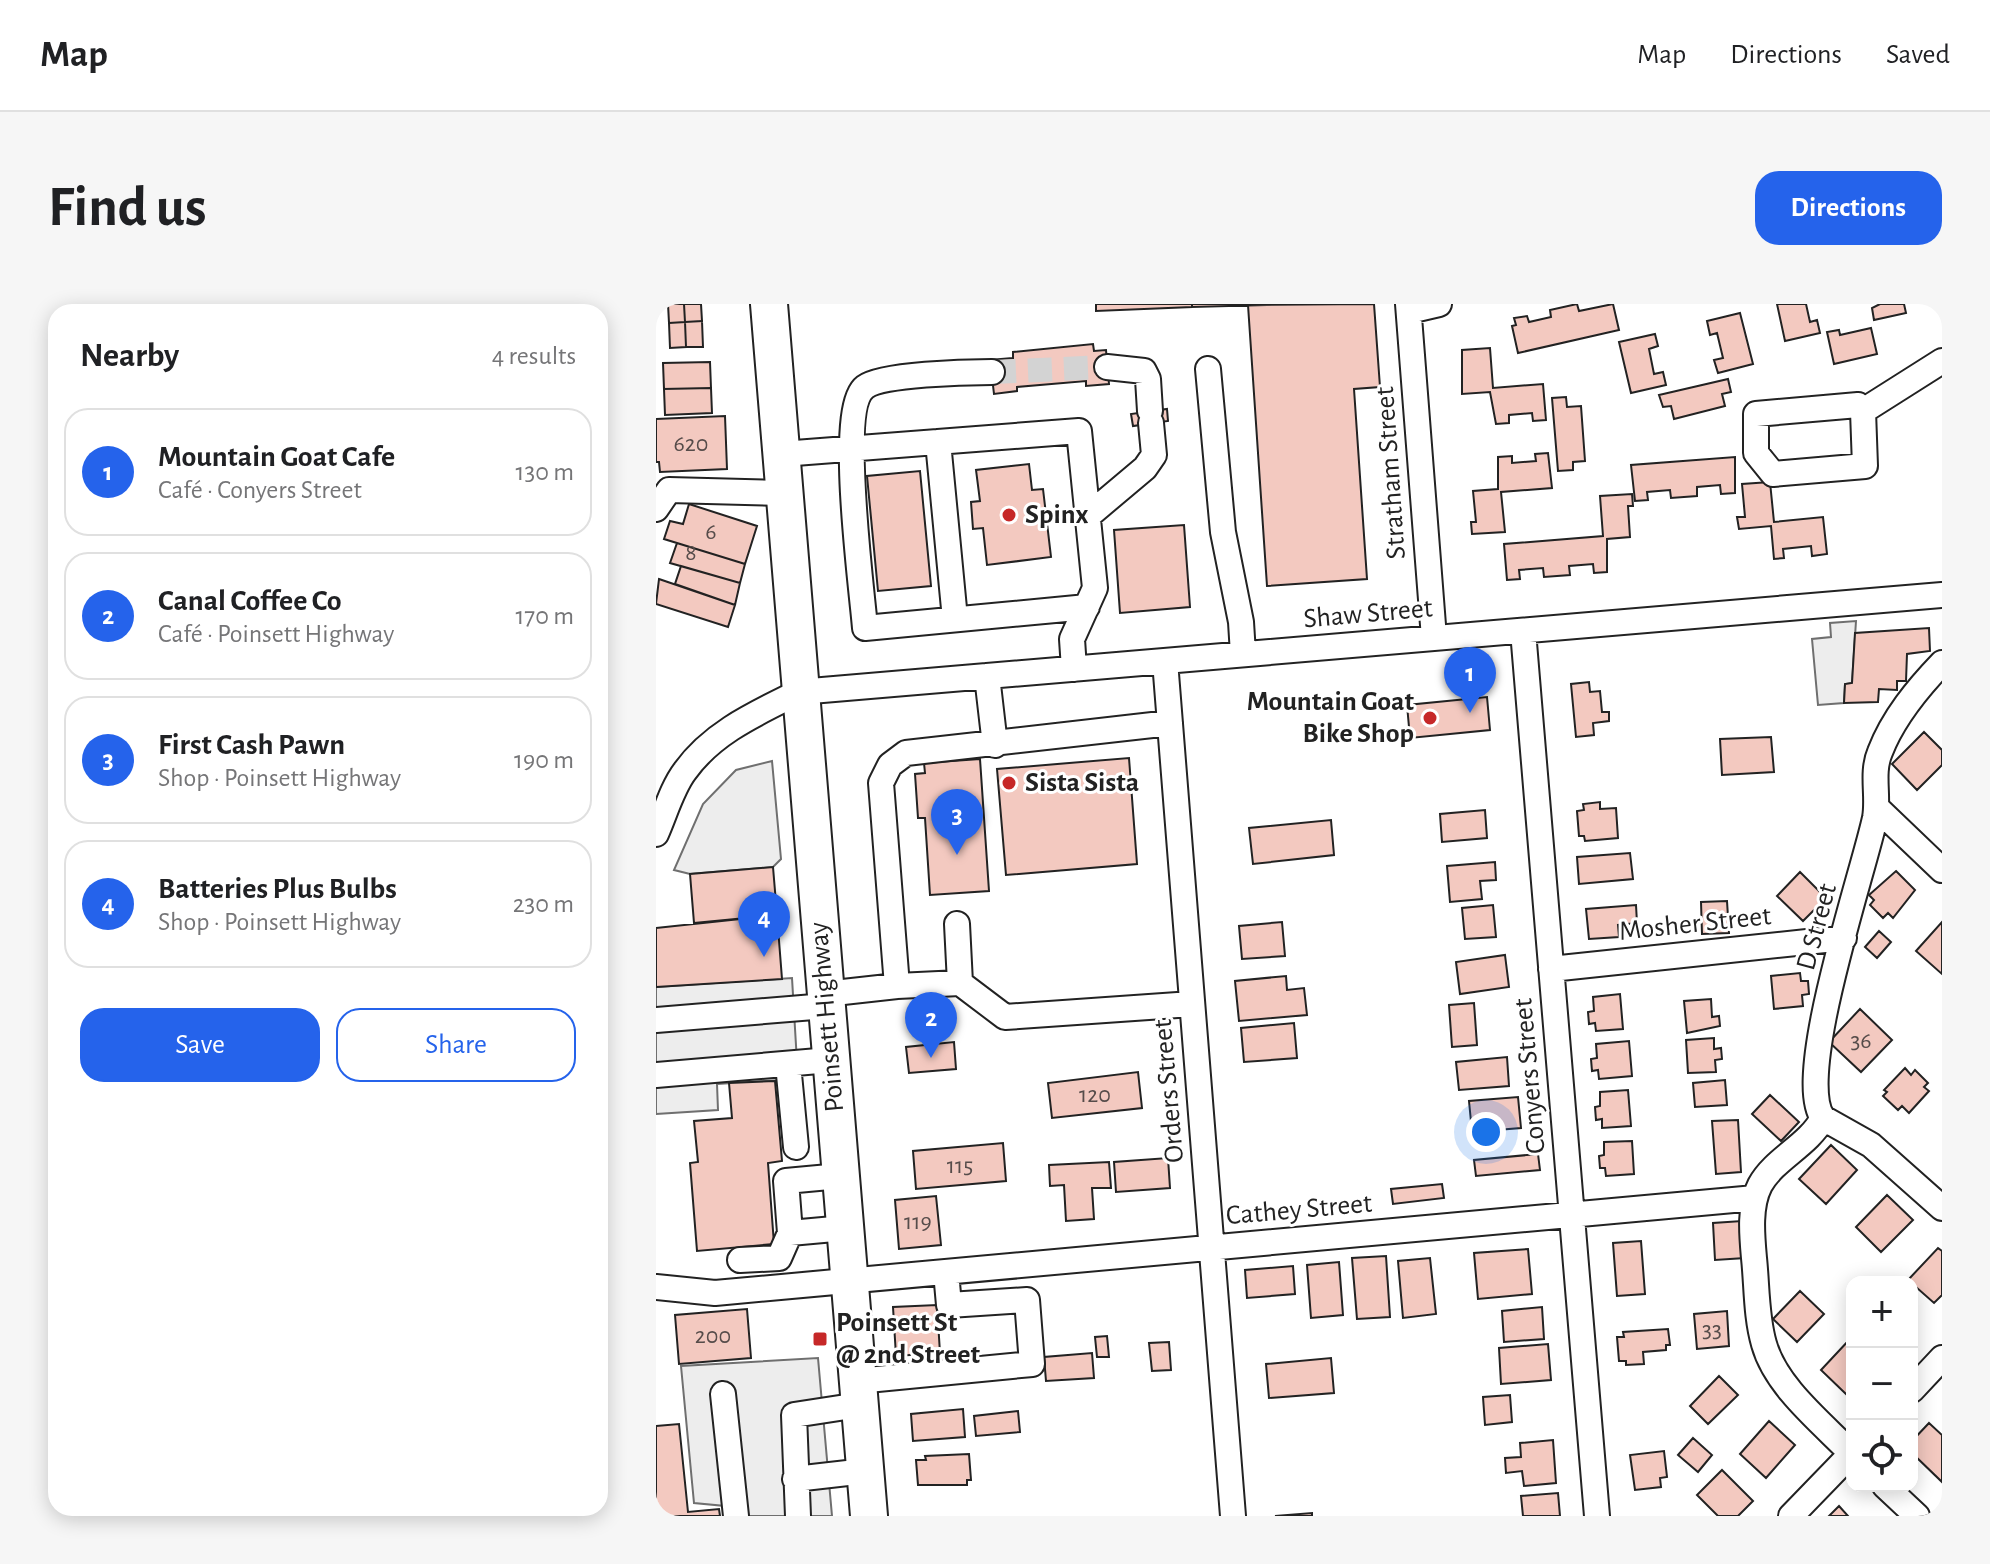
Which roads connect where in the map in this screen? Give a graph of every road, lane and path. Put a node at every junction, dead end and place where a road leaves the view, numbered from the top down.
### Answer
1 (769, 304) edge
2 (1439, 304) edge
3 (1408, 308) edge
4 (1942, 361) edge
5 (1107, 367) tunnel mouth
6 (1208, 369) dead end
7 (992, 372) tunnel mouth
8 (1863, 411) junction
9 (938, 442) junction
10 (850, 448) junction
11 (782, 454) junction
12 (786, 506) junction
13 (656, 509) edge
14 (1088, 516) junction
15 (1942, 595) edge
16 (1087, 607) junction
17 (955, 619) junction
18 (1523, 631) junction
19 (1434, 638) junction
20 (1243, 654) junction
21 (1165, 661) junction
22 (1942, 663) edge
23 (1074, 669) junction
24 (987, 676) junction
25 (799, 692) junction
26 (1170, 723) junction
27 (995, 745) junction
28 (1877, 808) junction
29 (659, 819) edge
30 (1942, 870) edge
31 (957, 924) dead end
32 (1844, 938) junction
33 (1551, 969) junction
34 (960, 983) junction
35 (897, 986) junction
36 (825, 1000) junction
37 (1192, 1004) junction
38 (656, 1020) edge
39 (830, 1060) junction
40 (788, 1064) junction
41 (656, 1075) edge
42 (1823, 1118) junction
43 (796, 1147) dead end
44 (840, 1176) junction
45 (1755, 1198) junction
46 (1942, 1208) edge
47 (1572, 1216) junction
48 (845, 1228) junction
49 (790, 1233) junction
50 (1212, 1248) junction
51 (779, 1258) junction
52 (740, 1260) dead end
53 (1024, 1265) junction
54 (946, 1272) junction
55 (849, 1281) junction
56 (656, 1287) edge
57 (783, 1287) junction
58 (1027, 1300) junction
59 (1942, 1358) edge
60 (1918, 1384) edge
61 (858, 1393) junction
62 (723, 1394) dead end
63 (1846, 1447) edge
64 (1846, 1460) edge
65 (865, 1471) junction
66 (795, 1479) junction
67 (1891, 1492) edge
68 (863, 1515) edge
69 (736, 1516) edge
70 (798, 1516) edge
71 (1233, 1516) edge
72 (1597, 1516) edge
73 (1791, 1516) edge
74 (1917, 1516) edge

1 - 11 highway, Poinsett Highway
2 - 3 street
3 - 19 street, Stratham Street
4 - 8 street
5 - 14 street
6 - 20 street
7 - 10 street
8 - 8 street
9 - 10 street
9 - 14 street
9 - 17 street
10 - 11 street
10 - 17 street
11 - 12 highway, Poinsett Highway
12 - 13 street
12 - 25 highway, Poinsett Highway
14 - 16 street
15 - 18 street, Shaw Street
16 - 17 street
16 - 23 street
18 - 19 street, Shaw Street
18 - 33 street, Conyers Street
19 - 20 street, Shaw Street
20 - 21 street, Shaw Street
21 - 23 street, Shaw Street
21 - 26 street, Orders Street
22 - 28 street, D Street
23 - 24 street, Shaw Street
24 - 25 street, Shaw Street
24 - 27 street
25 - 29 street
25 - 36 highway, Poinsett Highway
26 - 27 street
26 - 37 street, Orders Street
27 - 35 street
28 - 30 street
28 - 32 street, D Street
31 - 34 street
32 - 33 street, Mosher Street
32 - 42 street, D Street
33 - 47 street, Conyers Street
34 - 35 street
34 - 37 street
35 - 36 street
36 - 38 street
36 - 39 highway, Poinsett Highway
37 - 50 street, Orders Street
39 - 40 street
39 - 44 highway, Poinsett Highway
40 - 41 street
40 - 43 street
42 - 45 street
42 - 46 street
44 - 48 highway, Poinsett Highway
44 - 49 street
45 - 47 street, Cathey Street
45 - 63 street
47 - 50 street, Cathey Street
47 - 72 street, Conyers Street
48 - 49 street
48 - 55 highway, Poinsett Highway
49 - 51 street
50 - 53 street, Cathey Street
50 - 71 street, Orders Street
51 - 52 street
51 - 57 street
53 - 54 street, Cathey Street
53 - 58 street
54 - 55 street, Cathey Street
54 - 58 street
55 - 57 street, Cathey Street
55 - 61 highway, Poinsett Highway
56 - 57 street, Cathey Street
58 - 61 street
59 - 60 street
61 - 65 highway, Poinsett Highway
61 - 66 street
62 - 69 street
64 - 73 street
65 - 66 street
65 - 68 highway, Poinsett Highway
66 - 70 street
67 - 74 street

